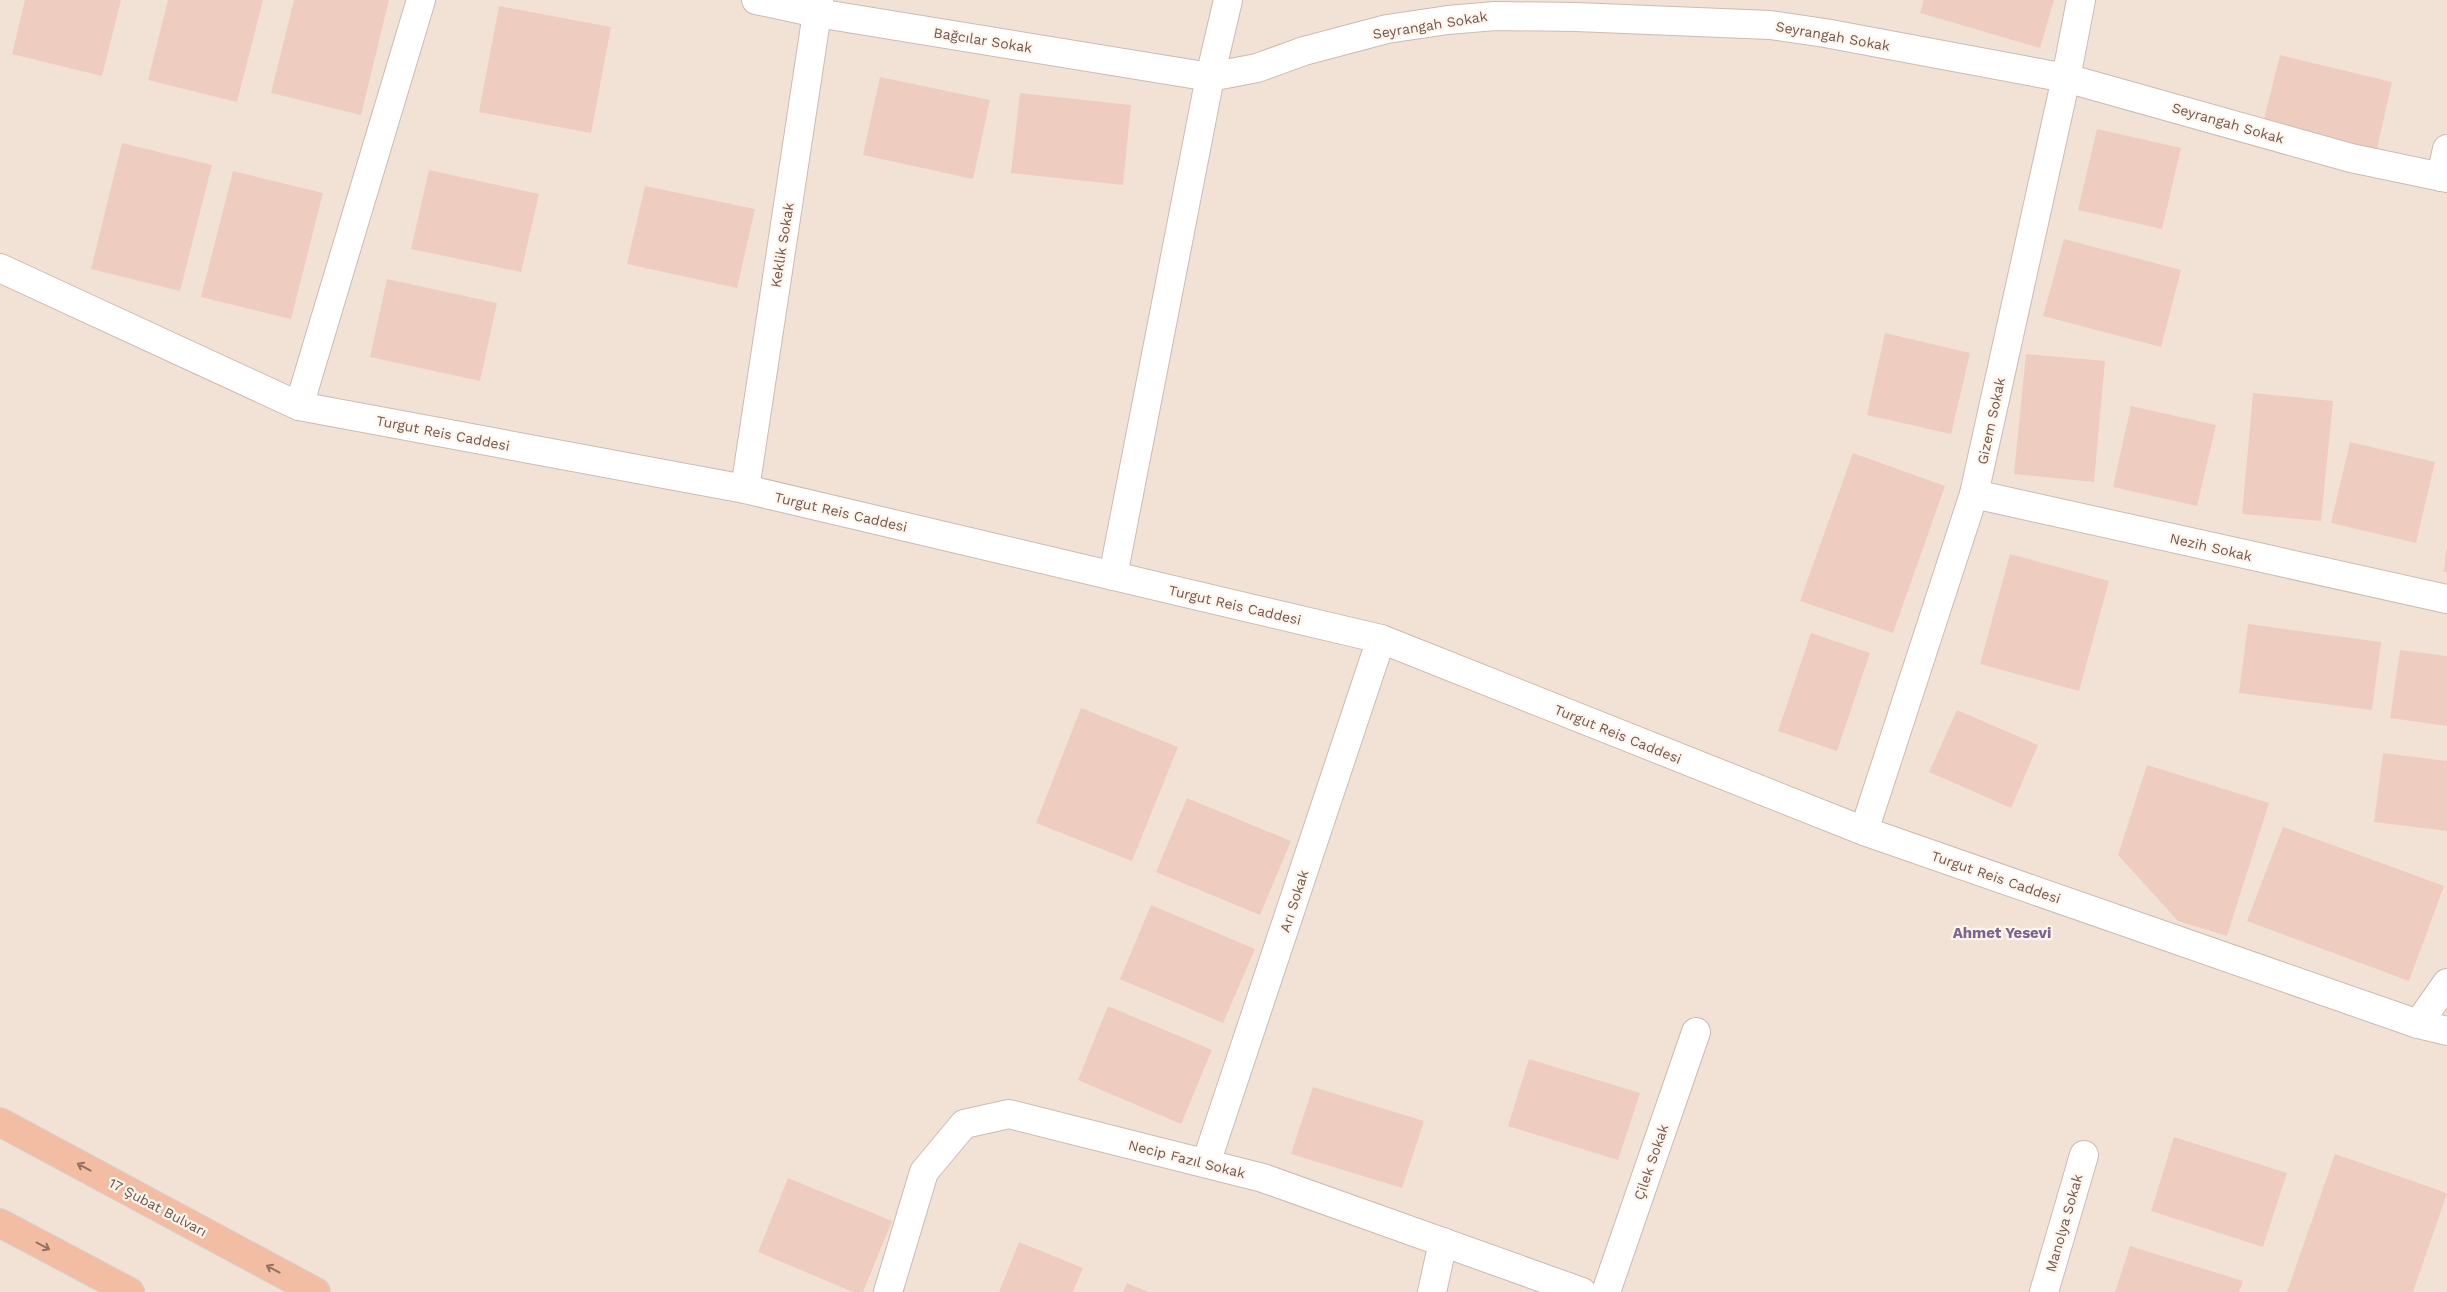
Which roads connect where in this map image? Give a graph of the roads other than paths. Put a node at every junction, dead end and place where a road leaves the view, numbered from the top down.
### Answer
1 (421, 0) edge
2 (756, 0) edge
3 (1228, 0) edge
4 (2081, 0) edge
5 (818, 6) edge
6 (1210, 77) junction
7 (2066, 78) junction
8 (2447, 150) edge
9 (2444, 177) edge
10 (0, 268) edge
11 (299, 406) junction
12 (745, 489) junction
13 (1974, 494) junction
14 (1113, 576) junction
15 (2447, 599) edge
16 (1381, 639) junction
17 (1864, 831) junction
18 (2447, 982) edge
19 (2418, 1024) junction
20 (2447, 1031) edge
21 (1696, 1032) dead end
22 (0, 1122) edge
23 (2084, 1155) dead end
24 (1206, 1163) junction
25 (0, 1223) edge
26 (1443, 1242) junction
27 (130, 1292) edge
28 (316, 1292) edge
29 (888, 1292) edge
30 (1432, 1292) edge
31 (1582, 1292) edge
32 (1606, 1292) edge
33 (2044, 1292) edge

1 - 11 street
2 - 5 street, Bağcılar Sokak
3 - 6 street
4 - 7 street, Gizem Sokak
5 - 6 street, Bağcılar Sokak
5 - 12 street, Keklik Sokak
6 - 7 street, Seyrangah Sokak
6 - 14 street
7 - 9 street, Seyrangah Sokak
7 - 13 street, Gizem Sokak
8 - 9 street
10 - 11 street, Turgut Reis Caddesi
11 - 12 street, Turgut Reis Caddesi
12 - 14 street, Turgut Reis Caddesi
13 - 15 street, Nezih Sokak
13 - 17 street, Gizem Sokak
14 - 16 street, Turgut Reis Caddesi
16 - 17 street, Turgut Reis Caddesi
16 - 24 street, Arı Sokak
17 - 19 street, Turgut Reis Caddesi
18 - 19 street
19 - 20 street, Turgut Reis Caddesi
21 - 32 street, Çilek Sokak
28 -> 22 highway, 17 Şubat Bulvarı
23 - 33 street, Manolya Sokak
24 - 26 street, Necip Fazıl Sokak
24 - 29 street, Necip Fazıl Sokak
25 -> 27 highway
26 - 30 street
26 - 31 street, Necip Fazıl Sokak

